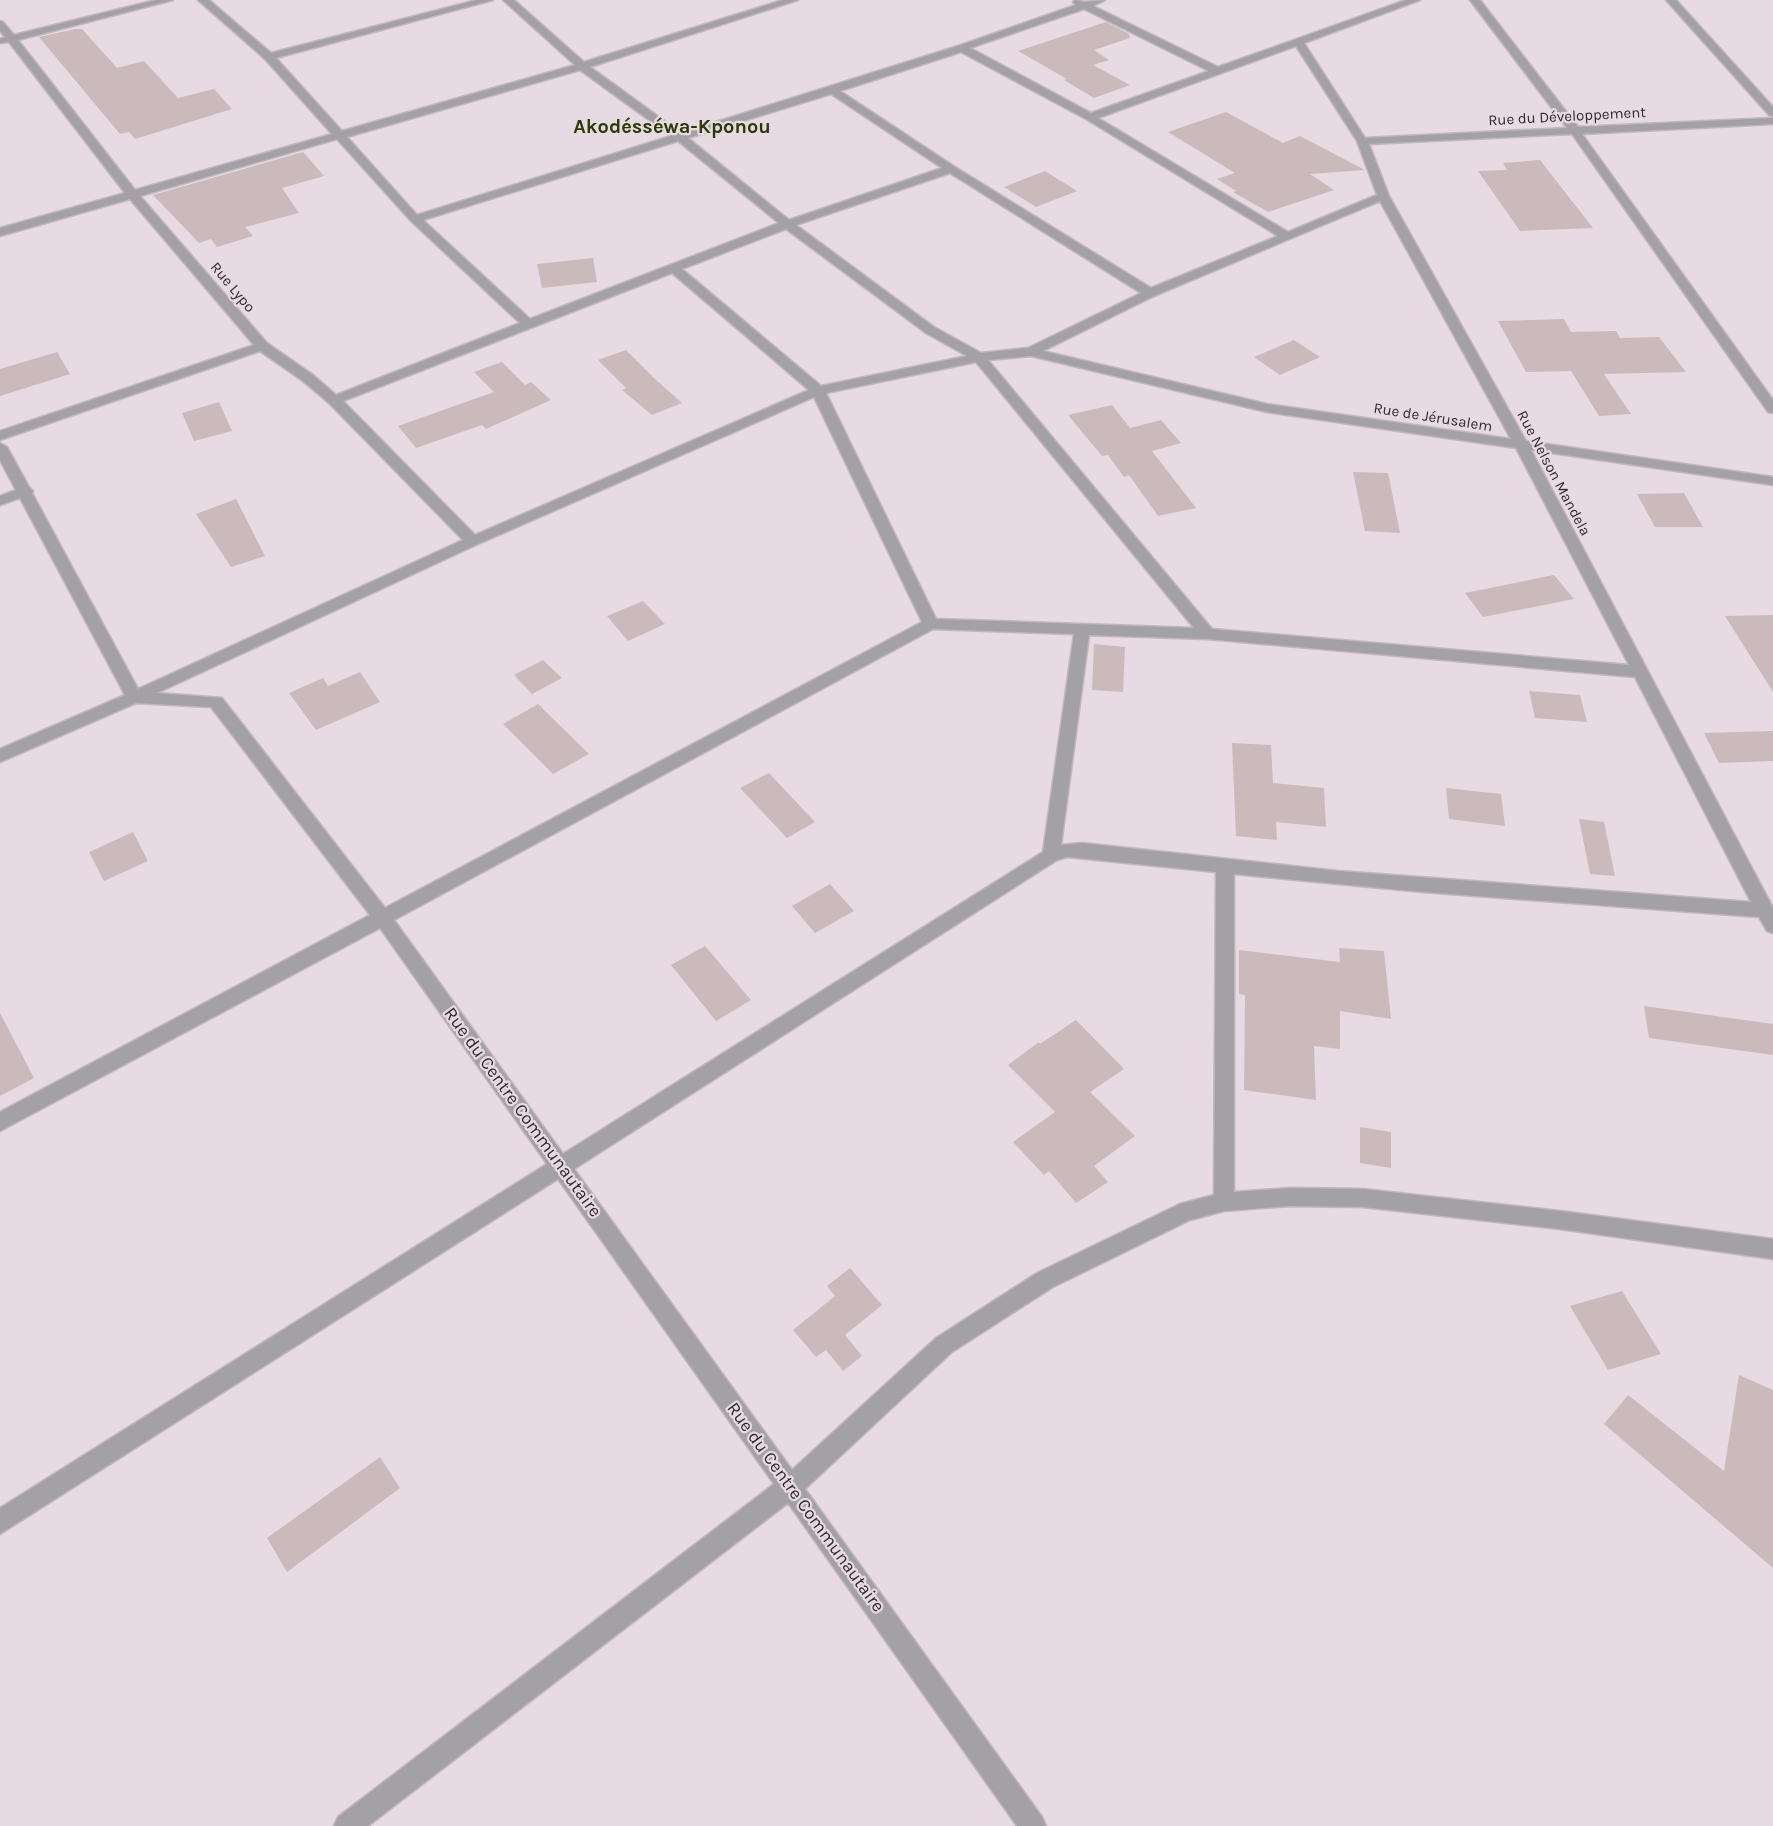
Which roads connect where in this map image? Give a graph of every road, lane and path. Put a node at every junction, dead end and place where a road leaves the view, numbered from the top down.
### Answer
1 (168, 0) edge
2 (203, 0) edge
3 (488, 0) edge
4 (508, 0) edge
5 (793, 0) edge
6 (1073, 0) edge
7 (1100, 0) edge
8 (1415, 0) edge
9 (1475, 0) edge
10 (1671, 0) edge
11 (1084, 5) junction
12 (0, 24) edge
13 (6, 39) edge
14 (1298, 42) junction
15 (962, 48) junction
16 (269, 57) junction
17 (582, 66) junction
18 (1217, 71) junction
19 (832, 90) junction
20 (1773, 113) edge
21 (1090, 117) junction
22 (1773, 121) edge
23 (1575, 131) junction
24 (340, 134) junction
25 (681, 138) junction
26 (1362, 141) junction
27 (951, 169) junction
28 (132, 194) junction
29 (1383, 195) junction
30 (415, 219) junction
31 (787, 224) junction
32 (0, 232) edge
33 (1285, 236) junction
34 (672, 267) junction
35 (1150, 293) junction
36 (528, 324) junction
37 (262, 345) junction
38 (1031, 352) junction
39 (979, 357) junction
40 (818, 391) junction
41 (334, 400) junction
42 (1773, 409) edge
43 (0, 436) edge
44 (0, 447) edge
45 (1522, 447) junction
46 (1773, 481) edge
47 (26, 491) junction
48 (0, 501) edge
49 (473, 541) junction
50 (931, 624) junction
51 (1082, 630) junction
52 (1207, 634) junction
53 (1641, 672) junction
54 (134, 697) junction
55 (0, 756) edge
56 (1051, 855) junction
57 (1225, 868) junction
58 (382, 917) junction
59 (1769, 918) edge
60 (0, 1122) edge
61 (561, 1164) junction
62 (1224, 1202) junction
63 (1773, 1248) edge
64 (790, 1486) junction
65 (0, 1522) edge
66 (346, 1826) edge
67 (1033, 1826) edge

1 - 13 street
2 - 16 street
3 - 16 street
4 - 17 street
5 - 17 street
6 - 11 street
7 - 11 street
8 - 14 street
9 - 23 street
10 - 20 street
11 - 15 street
11 - 18 street
12 - 13 street, Rue Lypo
13 - 28 street, Rue Lypo
14 - 18 street
14 - 26 street, Rue Nelson Mandela
15 - 19 street
15 - 21 street
16 - 24 street
17 - 24 street
17 - 25 street
18 - 21 street
19 - 25 street
19 - 27 street
21 - 33 street
22 - 23 street, Rue du Développement
23 - 26 street, Rue du Développement
23 - 42 street
24 - 28 street
24 - 30 street
25 - 30 street
25 - 31 street
26 - 29 street, Rue Nelson Mandela
27 - 31 street
27 - 35 street
28 - 32 street
28 - 37 street, Rue Lypo
29 - 33 street
29 - 45 street, Rue Nelson Mandela
30 - 36 street
31 - 34 street
31 - 39 street
33 - 35 street
34 - 36 street
34 - 40 street
35 - 38 street
36 - 41 street
37 - 41 street, Rue Lypo
37 - 43 street
38 - 39 street
38 - 45 street, Rue de Jérusalem
39 - 40 street
39 - 52 street
40 - 49 street
40 - 50 street
41 - 49 street, Rue Lypo
44 - 47 street
45 - 46 street, Rue de Jérusalem
45 - 53 street, Rue Nelson Mandela
47 - 48 street
47 - 54 street
49 - 54 street
50 - 51 street
50 - 58 street
51 - 52 street
51 - 56 street
52 - 53 street
53 - 59 street, Rue Nelson Mandela
54 - 55 street
54 - 58 street, Rue du Centre Communautaire
56 - 57 street
56 - 61 street
57 - 59 street
57 - 62 street
58 - 60 street
58 - 61 street, Rue du Centre Communautaire
61 - 64 street, Rue du Centre Communautaire
61 - 65 street
62 - 63 street
62 - 64 street
64 - 66 street
64 - 67 street, Rue du Centre Communautaire

